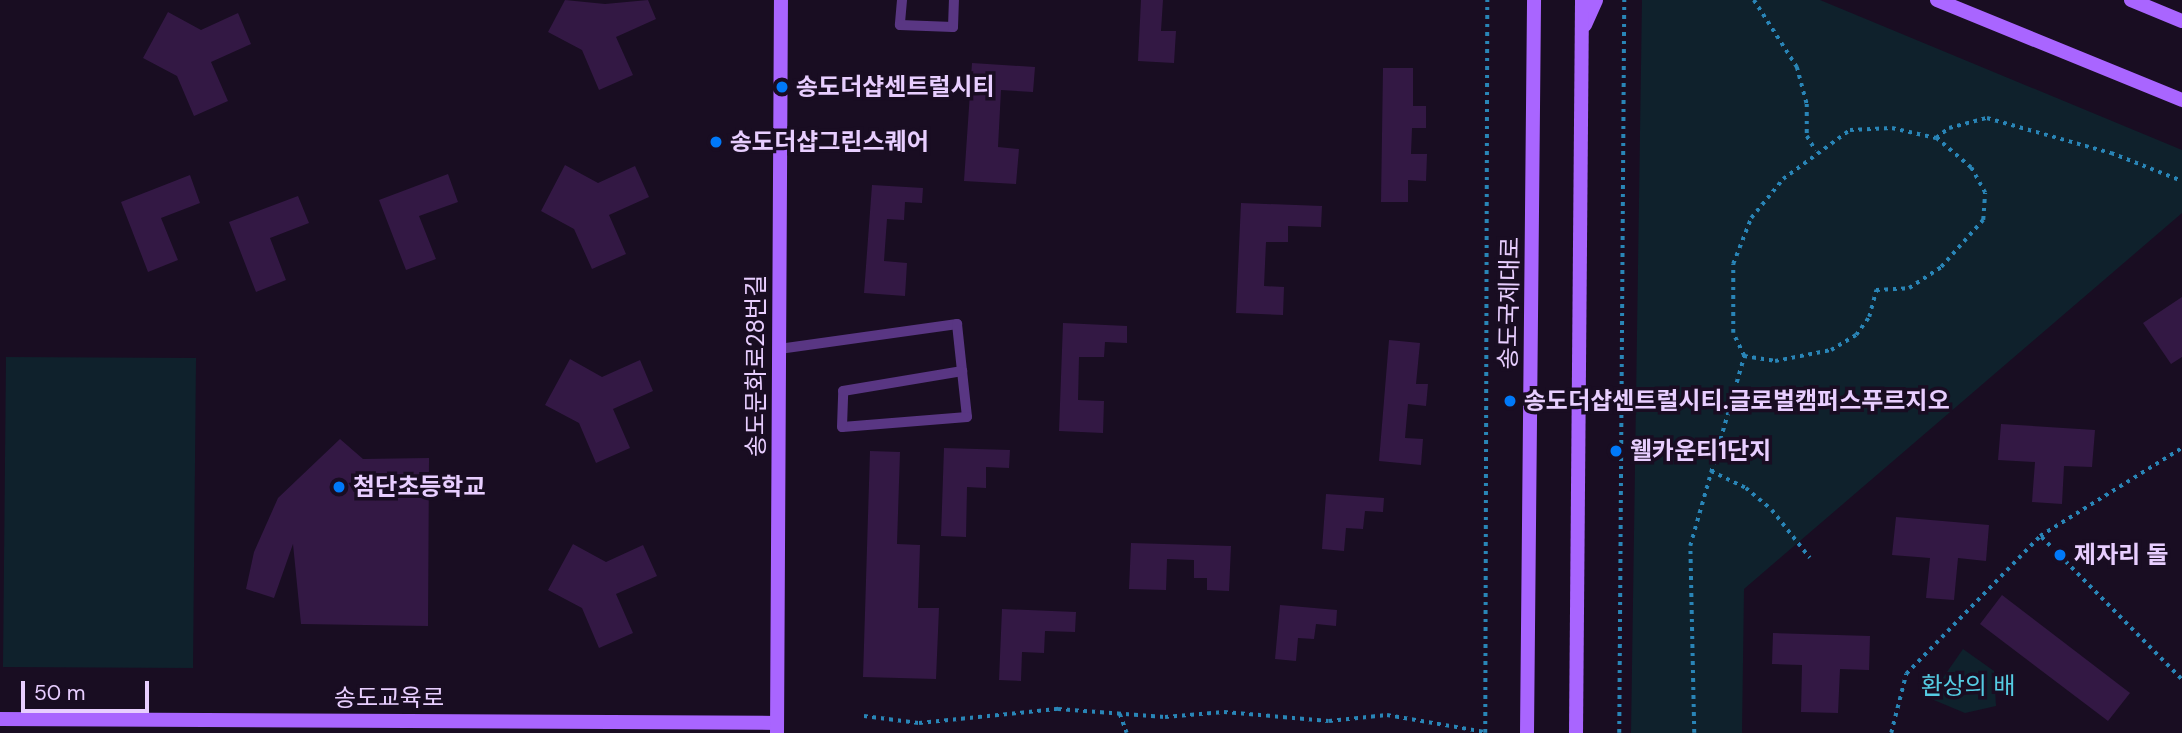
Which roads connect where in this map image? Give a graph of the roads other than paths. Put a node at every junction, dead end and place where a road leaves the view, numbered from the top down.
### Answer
1 (781, 0) edge
2 (902, 0) edge
3 (954, 0) edge
4 (1534, 0) edge
5 (1582, 0) edge
6 (1596, 0) edge
7 (1937, 0) edge
8 (2130, 0) edge
9 (2182, 21) edge
10 (1582, 32) junction
11 (2182, 100) edge
12 (779, 349) junction
13 (962, 371) junction
14 (0, 719) edge
15 (777, 728) edge
16 (1527, 733) edge
17 (1576, 733) edge

1 - 12 main road, 송도문화로28번길
2 - 3 lane
4 - 16 main road, 송도국제대로
5 - 10 main road
6 - 10 main road
7 - 11 main road
8 - 9 main road
10 - 17 main road
12 - 13 lane
12 - 15 main road, 송도문화로28번길
13 - 13 lane
14 - 15 main road, 송도교육로

